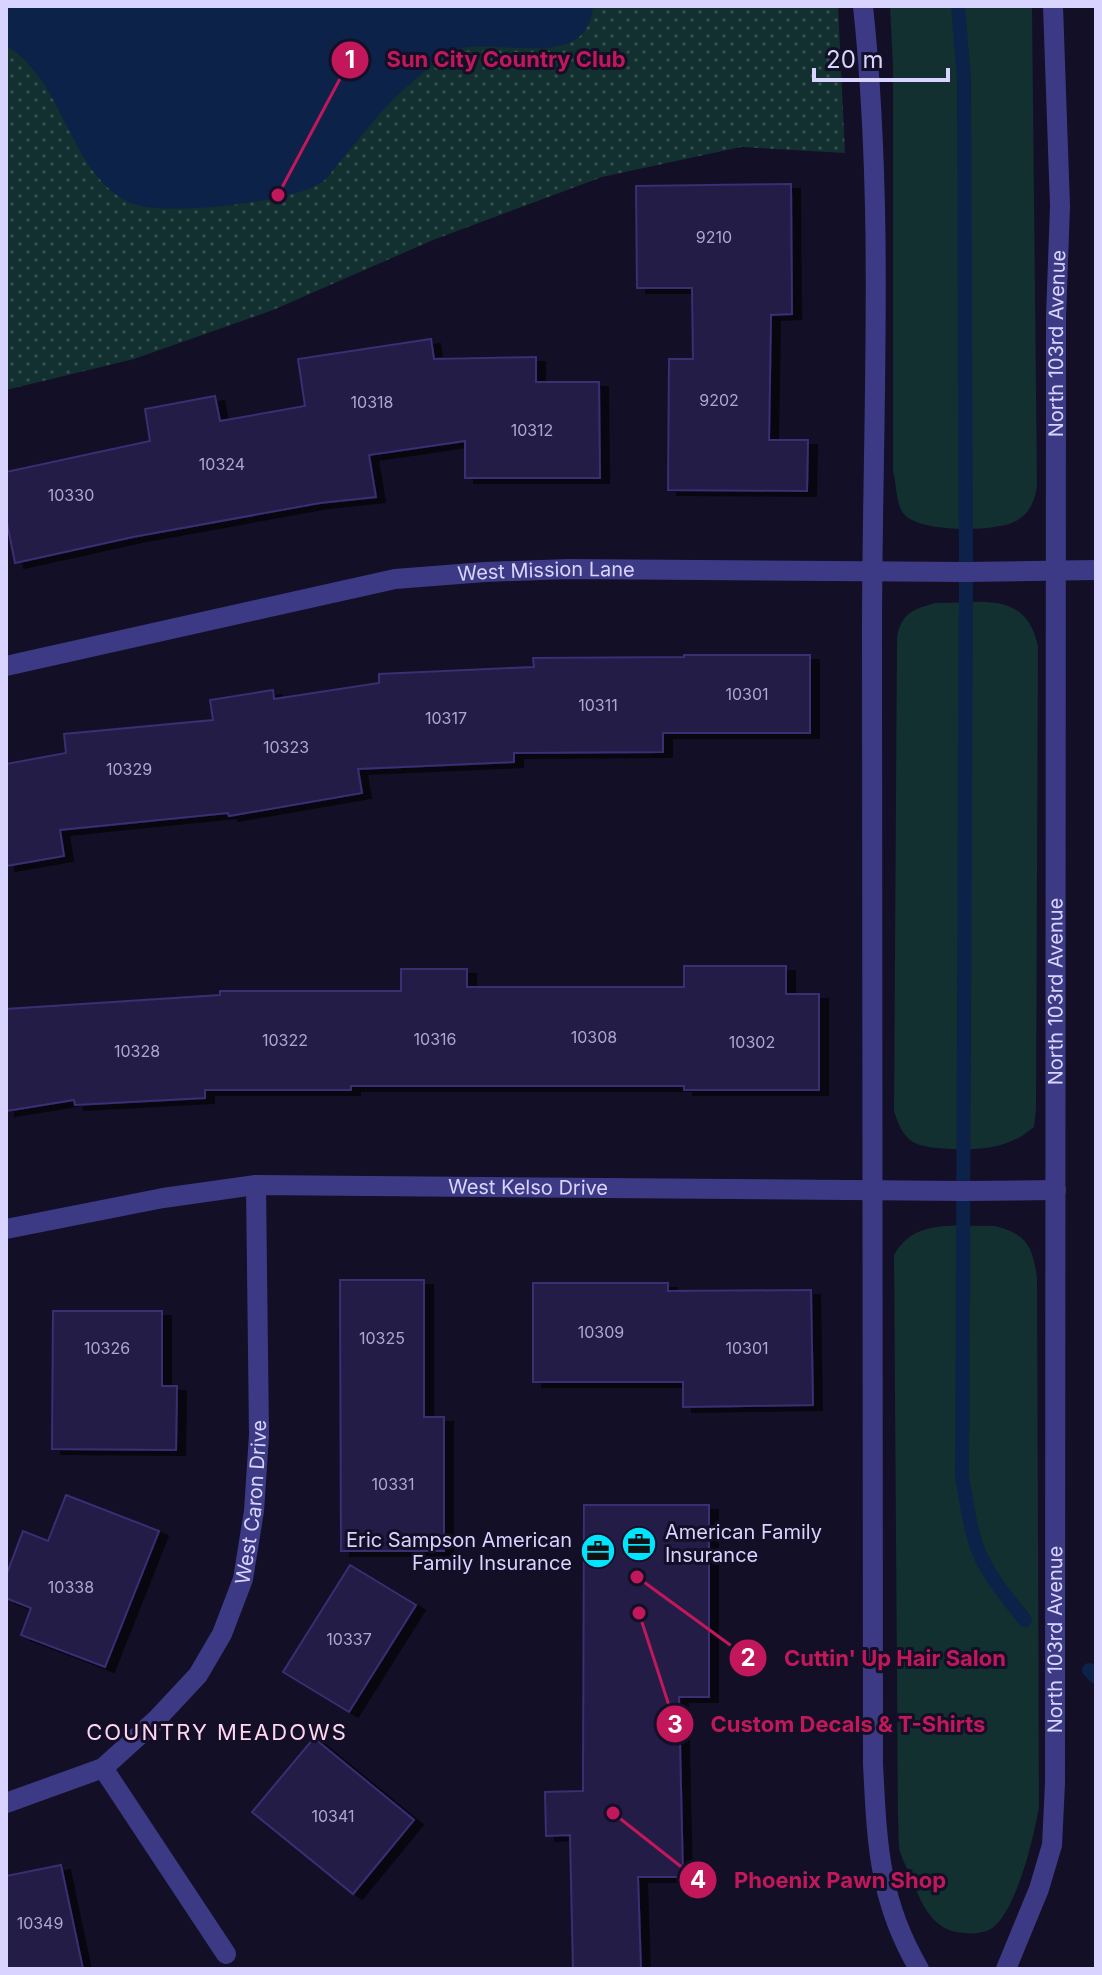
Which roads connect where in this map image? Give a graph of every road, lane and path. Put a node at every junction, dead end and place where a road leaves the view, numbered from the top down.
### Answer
1 (863, 6) edge
2 (1053, 6) edge
3 (1056, 570) junction
4 (1096, 570) edge
5 (872, 572) junction
6 (6, 666) edge
7 (256, 1185) junction
8 (873, 1190) junction
9 (1056, 1190) junction
10 (6, 1229) edge
11 (103, 1768) junction
12 (6, 1803) edge
13 (226, 1954) dead end
14 (919, 1969) edge
15 (1006, 1969) edge

1 - 5 street
2 - 3 street, North 103rd Avenue
3 - 4 street, West Mission Lane
3 - 5 street, West Mission Lane
3 - 9 street, North 103rd Avenue
5 - 6 street, West Mission Lane
5 - 8 street
7 - 8 street, West Kelso Drive
7 - 10 street, West Kelso Drive
7 - 11 street, West Caron Drive
8 - 9 street, West Kelso Drive
8 - 14 street
9 - 15 street, North 103rd Avenue
11 - 12 street, West Caron Drive
11 - 13 street

